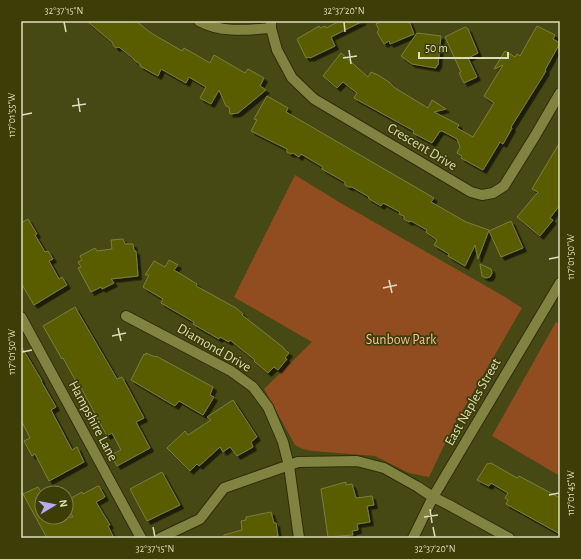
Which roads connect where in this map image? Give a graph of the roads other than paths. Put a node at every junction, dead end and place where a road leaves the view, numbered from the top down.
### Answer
1 (199, 21) edge
2 (271, 24) edge
3 (560, 92) edge
4 (560, 283) edge
5 (126, 316) dead end
6 (23, 323) edge
7 (289, 466) junction
8 (433, 497) junction
9 (141, 538) edge
10 (160, 538) edge
11 (298, 538) edge
12 (413, 538) edge
13 (508, 538) edge

1 - 2 street
2 - 3 street, Crescent Drive
4 - 8 street, East Naples Street
5 - 7 street, Diamond Drive
6 - 9 street, Hampshire Lane
7 - 8 street
7 - 10 street
7 - 11 street, Diamond Drive
8 - 12 street, East Naples Street
8 - 13 street

